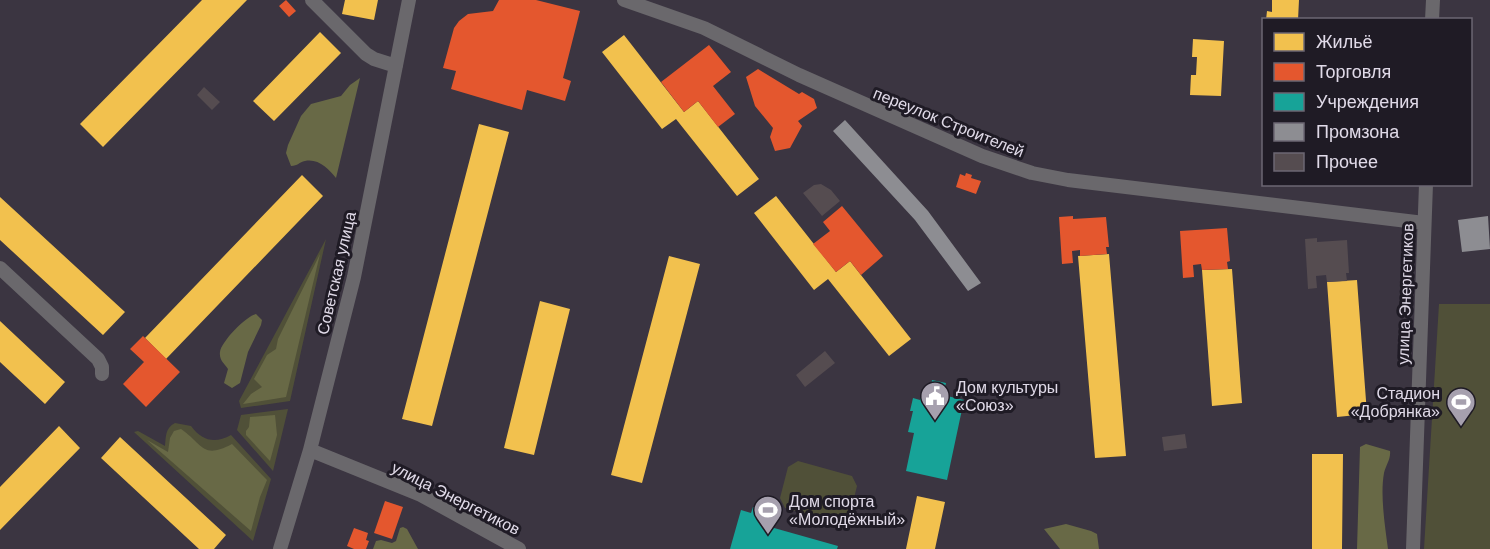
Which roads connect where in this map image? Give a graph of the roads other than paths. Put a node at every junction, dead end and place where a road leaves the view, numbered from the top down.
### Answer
1 (312, 0) edge
2 (409, 0) edge
3 (624, 0) edge
4 (1433, 0) edge
5 (1432, 18) edge
6 (396, 66) junction
7 (1426, 186) edge
8 (1424, 223) junction
9 (0, 268) edge
10 (102, 374) dead end
11 (310, 450) junction
12 (280, 549) edge
13 (519, 549) edge
14 (1413, 549) edge

1 - 6 street
2 - 6 street, Советская улица
3 - 8 street, переулок Строителей
4 - 5 street
6 - 11 street, Советская улица
7 - 8 street, улица Энергетиков
8 - 14 street, улица Энергетиков
9 - 10 street
11 - 12 street, Советская улица
11 - 13 street, улица Энергетиков

